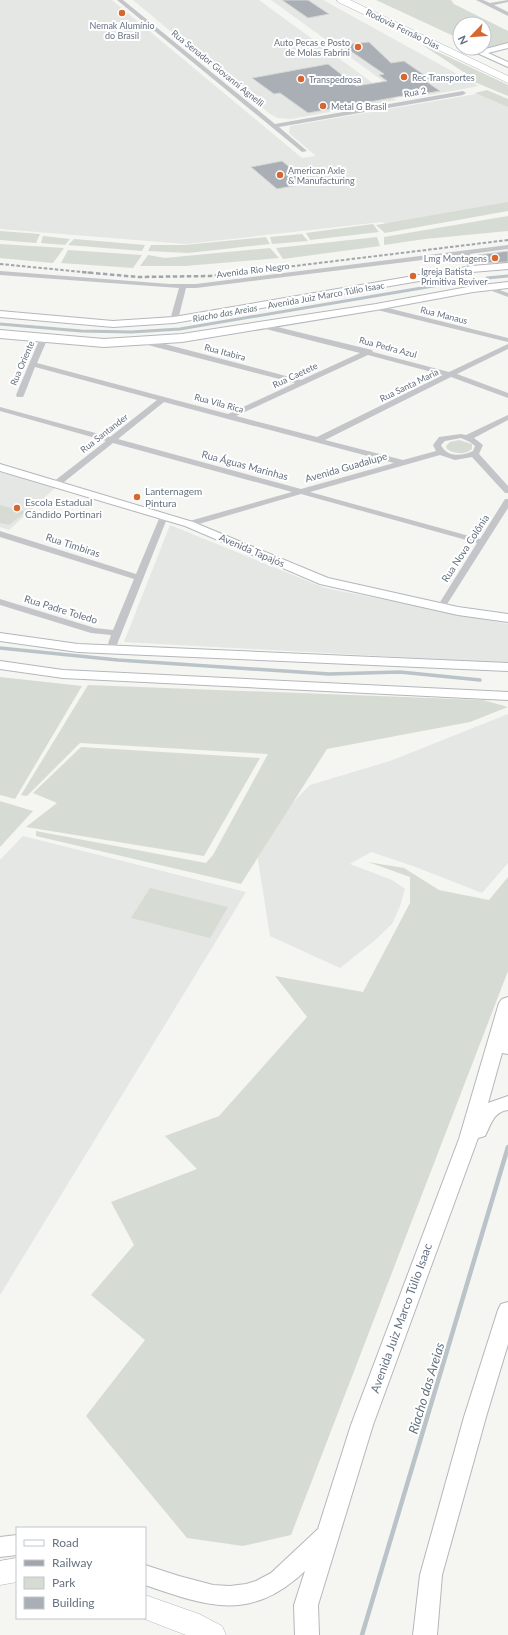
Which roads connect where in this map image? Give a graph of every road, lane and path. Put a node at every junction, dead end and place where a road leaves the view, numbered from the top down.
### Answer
1 (120, 0) edge
2 (333, 0) edge
3 (342, 0) edge
4 (357, 0) edge
5 (479, 0) edge
6 (508, 0) edge
7 (488, 5) junction
8 (508, 14) edge
9 (508, 45) edge
10 (492, 48) edge
11 (450, 52) junction
12 (489, 56) edge
13 (508, 65) edge
14 (508, 72) edge
15 (508, 80) edge
16 (463, 93) dead end
17 (275, 126) junction
18 (304, 152) dead end
19 (508, 248) edge
20 (466, 253) junction
21 (508, 266) edge
22 (472, 269) junction
23 (0, 273) edge
24 (457, 273) junction
25 (508, 285) edge
26 (183, 286) junction
27 (486, 287) junction
28 (473, 289) junction
29 (508, 296) edge
30 (376, 306) junction
31 (0, 314) edge
32 (174, 320) junction
33 (261, 325) junction
34 (0, 334) edge
35 (44, 338) junction
36 (508, 340) edge
37 (143, 341) junction
38 (508, 346) edge
39 (369, 352) junction
40 (32, 364) junction
41 (452, 374) junction
42 (302, 383) junction
43 (20, 396) dead end
44 (508, 396) edge
45 (164, 398) junction
46 (0, 409) edge
47 (230, 416) junction
48 (508, 416) edge
49 (467, 438) junction
50 (112, 439) junction
51 (318, 440) junction
52 (441, 452) junction
53 (474, 454) junction
54 (400, 462) junction
55 (0, 467) edge
56 (56, 484) junction
57 (508, 491) edge
58 (301, 492) junction
59 (508, 501) edge
60 (164, 516) junction
61 (189, 524) junction
62 (0, 534) edge
63 (483, 542) junction
64 (140, 578) junction
65 (0, 602) edge
66 (440, 607) junction
67 (508, 618) edge
68 (116, 633) junction
69 (0, 638) edge
70 (111, 650) junction
71 (0, 665) edge
72 (508, 667) edge
73 (508, 696) edge
74 (508, 1003) edge
75 (508, 1039) edge
76 (508, 1048) edge
77 (508, 1103) edge
78 (436, 1224) junction
79 (508, 1310) edge
80 (327, 1535) junction
81 (16, 1545) edge
82 (0, 1547) edge
83 (16, 1570) edge
84 (0, 1573) edge
85 (146, 1575) edge
86 (146, 1607) edge
87 (212, 1635) edge
88 (307, 1635) edge
89 (425, 1635) edge

1 - 17 street, Rua Senador Giovanni Agnelli
2 - 11 highway
3 - 11 highway, Rodovia Fernão Dias
4 - 14 highway, Rodovia Fernão Dias
5 - 7 street
6 - 7 street
7 - 8 street
9 - 10 main road
11 - 15 highway, Rodovia Fernão Dias
12 - 13 main road
16 - 17 street, Rua 2
17 - 18 street, Rua Senador Giovanni Agnelli
19 - 20 street, Avenida Rio Negro
20 - 22 street
20 - 26 street, Avenida Rio Negro
21 - 22 main road, Avenida Juiz Marco Túlio Isaac
22 - 24 main road, Avenida Juiz Marco Túlio Isaac
22 - 27 main road
23 - 26 street, Avenida Rio Negro
24 - 28 main road
24 - 32 main road, Avenida Juiz Marco Túlio Isaac
25 - 27 main road, Avenida Juiz Marco Túlio Isaac
26 - 32 street
27 - 28 main road, Avenida Juiz Marco Túlio Isaac
27 - 29 street
28 - 30 main road, Avenida Juiz Marco Túlio Isaac
30 - 33 main road, Avenida Juiz Marco Túlio Isaac
30 - 36 street, Rua Manaus
31 - 32 main road, Avenida Juiz Marco Túlio Isaac
33 - 37 main road, Avenida Juiz Marco Túlio Isaac
33 - 39 street, Rua Pedra Azul
34 - 35 main road, Avenida Juiz Marco Túlio Isaac
35 - 37 main road, Avenida Juiz Marco Túlio Isaac
35 - 40 street, Rua Oriente
37 - 42 street, Rua Itabira
38 - 41 street, Rua Santa Maria
39 - 41 street, Rua Pedra Azul
39 - 42 street, Rua Caetete
40 - 43 street, Rua Oriente
40 - 45 street, Rua Vila Rica
41 - 44 street, Rua Pedra Azul
41 - 51 street, Rua Santa Maria
42 - 47 street, Rua Caetete
45 - 47 street, Rua Vila Rica
45 - 50 street, Rua Santander
46 - 50 street, Rua Águas Marinhas
47 - 51 street, Rua Vila Rica
48 - 49 street
49 - 52 street
49 - 53 street
50 - 56 street, Rua Santander
50 - 58 street, Rua Águas Marinhas
51 - 54 street, Rua Vila Rica
52 - 53 street
52 - 54 street, Avenida Guadalupe
53 - 57 street
54 - 58 street, Avenida Guadalupe
55 - 56 main road, Avenida Tapajós
56 - 60 main road, Avenida Tapajós
58 - 61 street, Avenida Guadalupe
58 - 63 street, Rua Águas Marinhas
59 - 63 street, Rua Nova Colônia
60 - 61 main road, Avenida Tapajós
60 - 64 street
61 - 66 main road, Avenida Tapajós
62 - 64 street, Rua Timbiras
63 - 66 street, Rua Nova Colônia
64 - 68 street
65 - 68 street, Rua Padre Toledo
66 - 67 main road, Avenida Tapajós
68 - 70 street
69 - 70 main road
70 - 72 main road
71 - 73 main road
74 - 78 main road, Avenida Juiz Marco Túlio Isaac
75 - 76 main road
77 - 78 main road
78 - 80 main road, Avenida Juiz Marco Túlio Isaac
79 - 89 main road
80 - 85 main road
80 - 88 main road, Avenida Juiz Marco Túlio Isaac
81 - 82 main road
83 - 84 highway
86 - 87 highway

